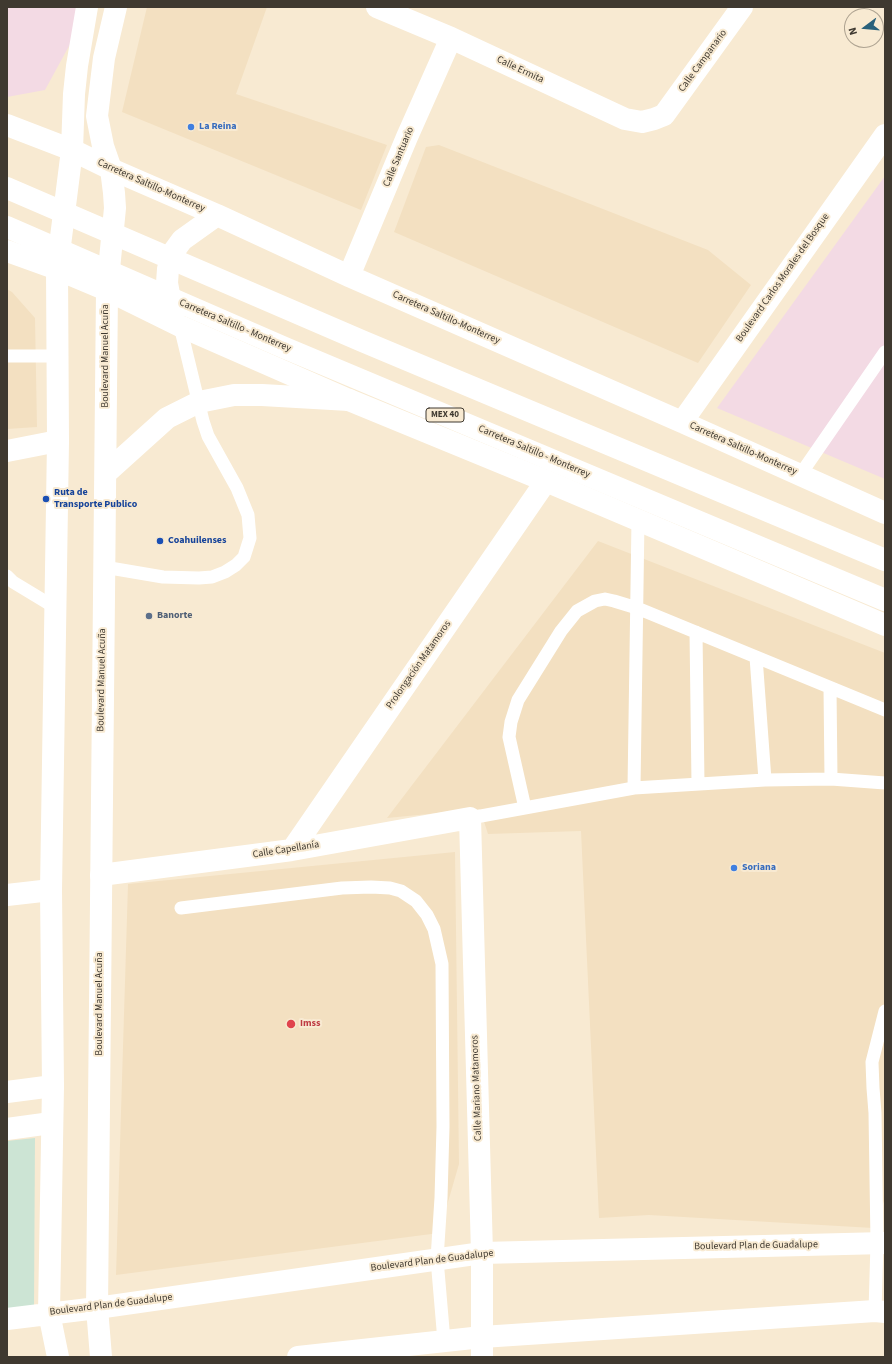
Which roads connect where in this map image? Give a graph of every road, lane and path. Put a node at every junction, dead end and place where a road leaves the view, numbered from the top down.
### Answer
1 (87, 7) edge
2 (116, 7) edge
3 (378, 7) edge
4 (742, 7) edge
5 (451, 38) junction
6 (664, 115) joint
7 (7, 125) edge
8 (885, 135) edge
9 (72, 150) junction
10 (111, 169) junction
11 (7, 188) edge
12 (217, 215) junction
13 (7, 227) edge
14 (7, 251) edge
15 (57, 269) junction
16 (349, 276) junction
17 (107, 290) junction
18 (180, 326) junction
19 (885, 352) edge
20 (7, 356) edge
21 (58, 356) junction
22 (349, 400) junction
23 (199, 402) junction
24 (682, 422) junction
25 (58, 441) junction
26 (7, 451) edge
27 (106, 473) junction
28 (800, 475) junction
29 (546, 481) junction
30 (885, 513) edge
31 (638, 520) junction
32 (885, 560) edge
33 (104, 567) junction
34 (7, 576) edge
35 (885, 600) edge
36 (56, 608) junction
37 (637, 608) junction
38 (885, 625) edge
39 (696, 632) junction
40 (756, 657) junction
41 (830, 688) junction
42 (885, 710) edge
43 (831, 779) junction
44 (765, 780) junction
45 (885, 783) edge
46 (698, 784) junction
47 (634, 788) junction
48 (525, 808) junction
49 (470, 818) junction
50 (292, 850) junction
51 (101, 875) junction
52 (51, 890) junction
53 (7, 895) edge
54 (181, 908) dead end
55 (885, 1011) edge
56 (53, 1086) junction
57 (7, 1092) edge
58 (51, 1123) junction
59 (7, 1129) edge
60 (881, 1243) edge
61 (482, 1253) junction
62 (437, 1260) junction
63 (97, 1308) junction
64 (880, 1312) edge
65 (49, 1313) junction
66 (7, 1319) edge
67 (444, 1341) junction
68 (482, 1347) edge
69 (58, 1357) edge
70 (100, 1357) edge
71 (298, 1357) edge

1 - 9 main road
2 - 10 main road, Boulevard Manuel Acuña
3 - 5 main road, Calle Ermita
4 - 6 main road, Calle Campanario
5 - 6 main road, Calle Ermita
5 - 16 main road, Calle Santuario
7 - 9 main road, Carretera Saltillo-Monterrey
8 - 24 main road, Boulevard Carlos Morales del Bosque
9 - 10 main road, Carretera Saltillo-Monterrey
9 - 15 main road
10 - 12 main road, Carretera Saltillo-Monterrey
10 - 17 main road, Boulevard Manuel Acuña
11 - 32 main road
12 - 16 main road, Carretera Saltillo-Monterrey
12 - 18 main road
13 - 35 main road, Carretera Saltillo - Monterrey / MEX 40
14 - 15 main road
15 - 17 main road
15 - 21 main road
16 - 24 main road, Carretera Saltillo-Monterrey
17 - 18 main road
17 - 27 main road, Boulevard Manuel Acuña
18 - 22 main road
18 - 23 lane
19 - 28 lane
20 - 21 lane
21 - 25 main road
22 - 23 main road
22 - 29 main road
23 - 27 main road
23 - 33 lane
24 - 28 main road, Carretera Saltillo-Monterrey
25 - 26 main road
25 - 36 main road
27 - 33 main road, Boulevard Manuel Acuña
28 - 30 main road, Carretera Saltillo-Monterrey
29 - 31 main road
29 - 50 main road, Prolongación Matamoros
31 - 37 lane
31 - 38 main road
33 - 51 main road, Boulevard Manuel Acuña
34 - 36 lane
36 - 52 main road
37 - 39 lane
37 - 47 lane
37 - 48 lane
39 - 40 lane
39 - 46 lane
40 - 41 lane
40 - 44 lane
41 - 42 lane
41 - 43 lane
43 - 44 lane
43 - 45 lane
44 - 46 lane
46 - 47 lane
47 - 48 lane
48 - 49 lane
49 - 50 main road, Calle Capellanía
49 - 61 main road, Calle Mariano Matamoros
50 - 51 main road, Calle Capellanía
51 - 63 main road, Boulevard Manuel Acuña
52 - 53 main road
52 - 56 main road
54 - 62 lane
55 - 60 lane
56 - 57 main road
56 - 58 main road
58 - 59 main road
58 - 65 main road
60 - 61 main road, Boulevard Plan de Guadalupe
60 - 64 lane
61 - 62 main road, Boulevard Plan de Guadalupe
61 - 68 main road, Calle Mariano Matamoros
62 - 63 main road, Boulevard Plan de Guadalupe
62 - 67 lane
63 - 65 main road, Boulevard Plan de Guadalupe
63 - 70 main road, Boulevard Manuel Acuña
64 - 68 main road
65 - 66 main road, Boulevard Plan de Guadalupe
65 - 69 main road
67 - 68 main road
67 - 71 main road

